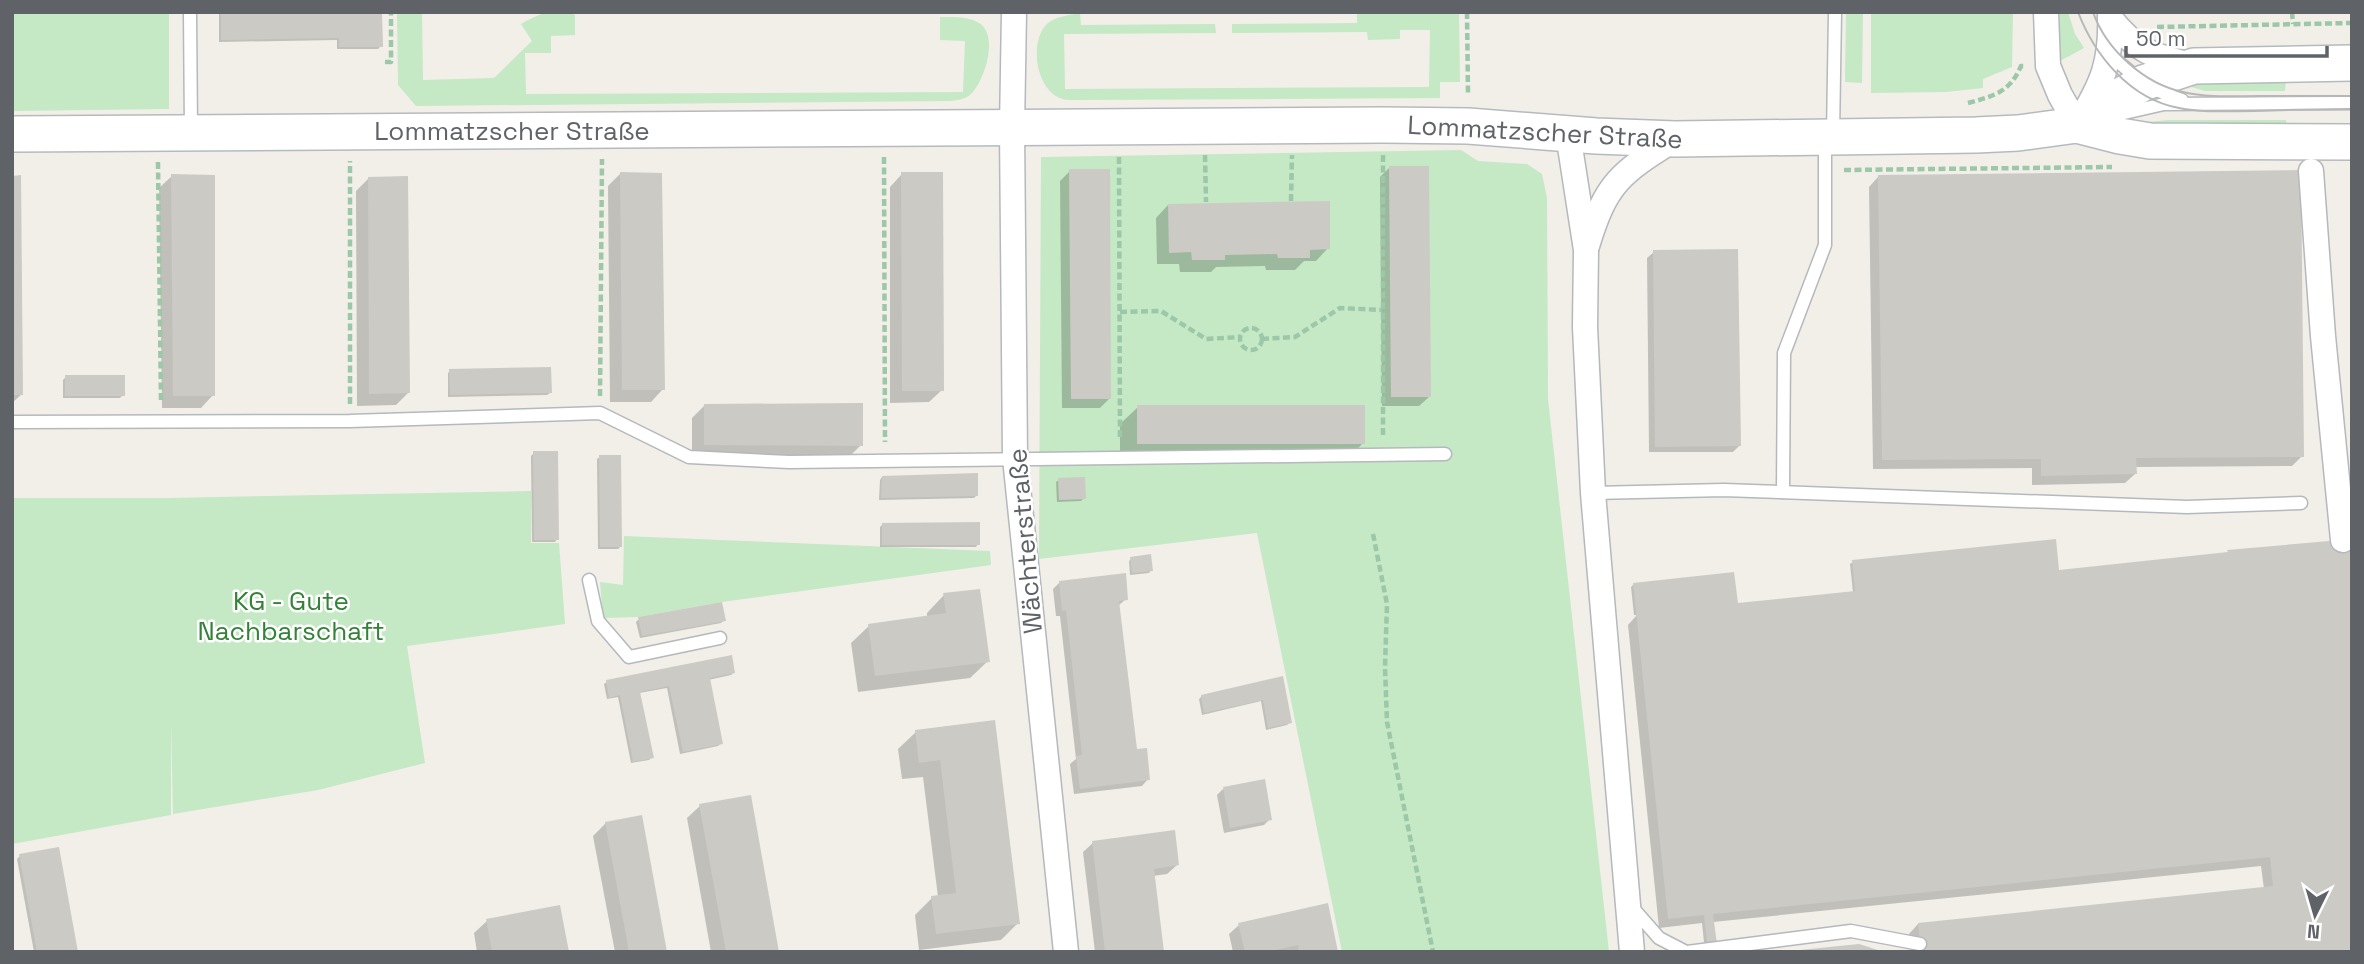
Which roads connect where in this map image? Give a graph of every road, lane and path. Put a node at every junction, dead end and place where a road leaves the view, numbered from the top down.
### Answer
1 (190, 12) edge
2 (391, 12) edge
3 (1014, 12) edge
4 (1467, 12) edge
5 (1835, 12) edge
6 (2046, 12) edge
7 (2292, 12) edge
8 (2110, 15) edge
9 (2293, 24) dead end
10 (2109, 54) junction
11 (385, 62) dead end
12 (2352, 63) edge
13 (2194, 66) junction
14 (2143, 83) junction
15 (2352, 103) edge
16 (2196, 104) junction
17 (1383, 125) junction
18 (1468, 125) junction
19 (2077, 125) junction
20 (1204, 126) junction
21 (1292, 126) junction
22 (1119, 127) junction
23 (884, 128) junction
24 (1012, 128) junction
25 (602, 130) junction
26 (350, 132) junction
27 (174, 133) junction
28 (12, 134) edge
29 (1568, 134) junction
30 (1675, 139) junction
31 (2352, 142) edge
32 (1828, 148) junction
33 (2116, 167) dead end
34 (2311, 171) dead end
35 (1291, 201) dead end
36 (1206, 202) dead end
37 (1586, 250) junction
38 (1382, 310) junction
39 (1120, 312) junction
40 (1241, 337) junction
41 (1262, 339) junction
42 (600, 413) junction
43 (161, 421) junction
44 (350, 421) junction
45 (12, 422) edge
46 (1383, 454) junction
47 (1445, 454) dead end
48 (1120, 457) junction
49 (1015, 458) junction
50 (885, 461) junction
51 (1783, 492) junction
52 (1593, 493) junction
53 (2301, 503) dead end
54 (2342, 531) dead end
55 (1373, 534) dead end
56 (589, 580) dead end
57 (720, 638) dead end
58 (1628, 903) junction
59 (1920, 944) dead end
60 (1066, 952) edge
61 (1433, 952) edge
62 (1632, 952) edge
63 (1686, 952) edge

1 - 27 lane
2 - 11 path
3 - 24 street
4 - 18 path
5 - 32 lane
6 - 19 street
7 - 9 path
8 - 10 street
8 - 13 street
10 - 14 lane
10 - 19 street
12 - 13 main road, Lommatzscher Straße
13 - 14 main road, Lommatzscher Straße
14 - 16 lane
14 - 19 main road, Lommatzscher Straße
15 - 16 lane
16 - 19 lane
17 - 18 main road, Lommatzscher Straße
17 - 21 main road, Lommatzscher Straße
17 - 38 path
18 - 29 main road, Lommatzscher Straße
19 - 31 main road, Lommatzscher Straße
19 - 32 main road, Lommatzscher Straße
20 - 21 main road, Lommatzscher Straße
20 - 22 main road, Lommatzscher Straße
20 - 36 path
21 - 35 path
22 - 24 main road, Lommatzscher Straße
22 - 39 path
23 - 24 main road, Lommatzscher Straße
23 - 25 main road, Lommatzscher Straße
23 - 50 path
24 - 49 street, Wächterstraße
25 - 26 main road, Lommatzscher Straße
25 - 42 path
26 - 27 main road, Lommatzscher Straße
26 - 44 path
27 - 28 main road, Lommatzscher Straße
27 - 43 path
29 - 30 main road, Lommatzscher Straße
29 - 37 street
30 - 32 main road, Lommatzscher Straße
30 - 37 street
32 - 33 path
32 - 51 lane
34 - 54 street
37 - 52 street
38 - 41 path
38 - 46 path
39 - 40 path
39 - 48 path
40 - 41 path
40 - 41 path
42 - 44 lane
42 - 50 lane
43 - 44 lane
43 - 45 lane
46 - 47 lane
46 - 48 lane
48 - 49 lane
49 - 50 lane
49 - 60 street, Wächterstraße
51 - 52 lane
51 - 53 lane
52 - 58 street
55 - 61 path
56 - 57 lane
58 - 62 street
58 - 63 lane
59 - 63 lane

